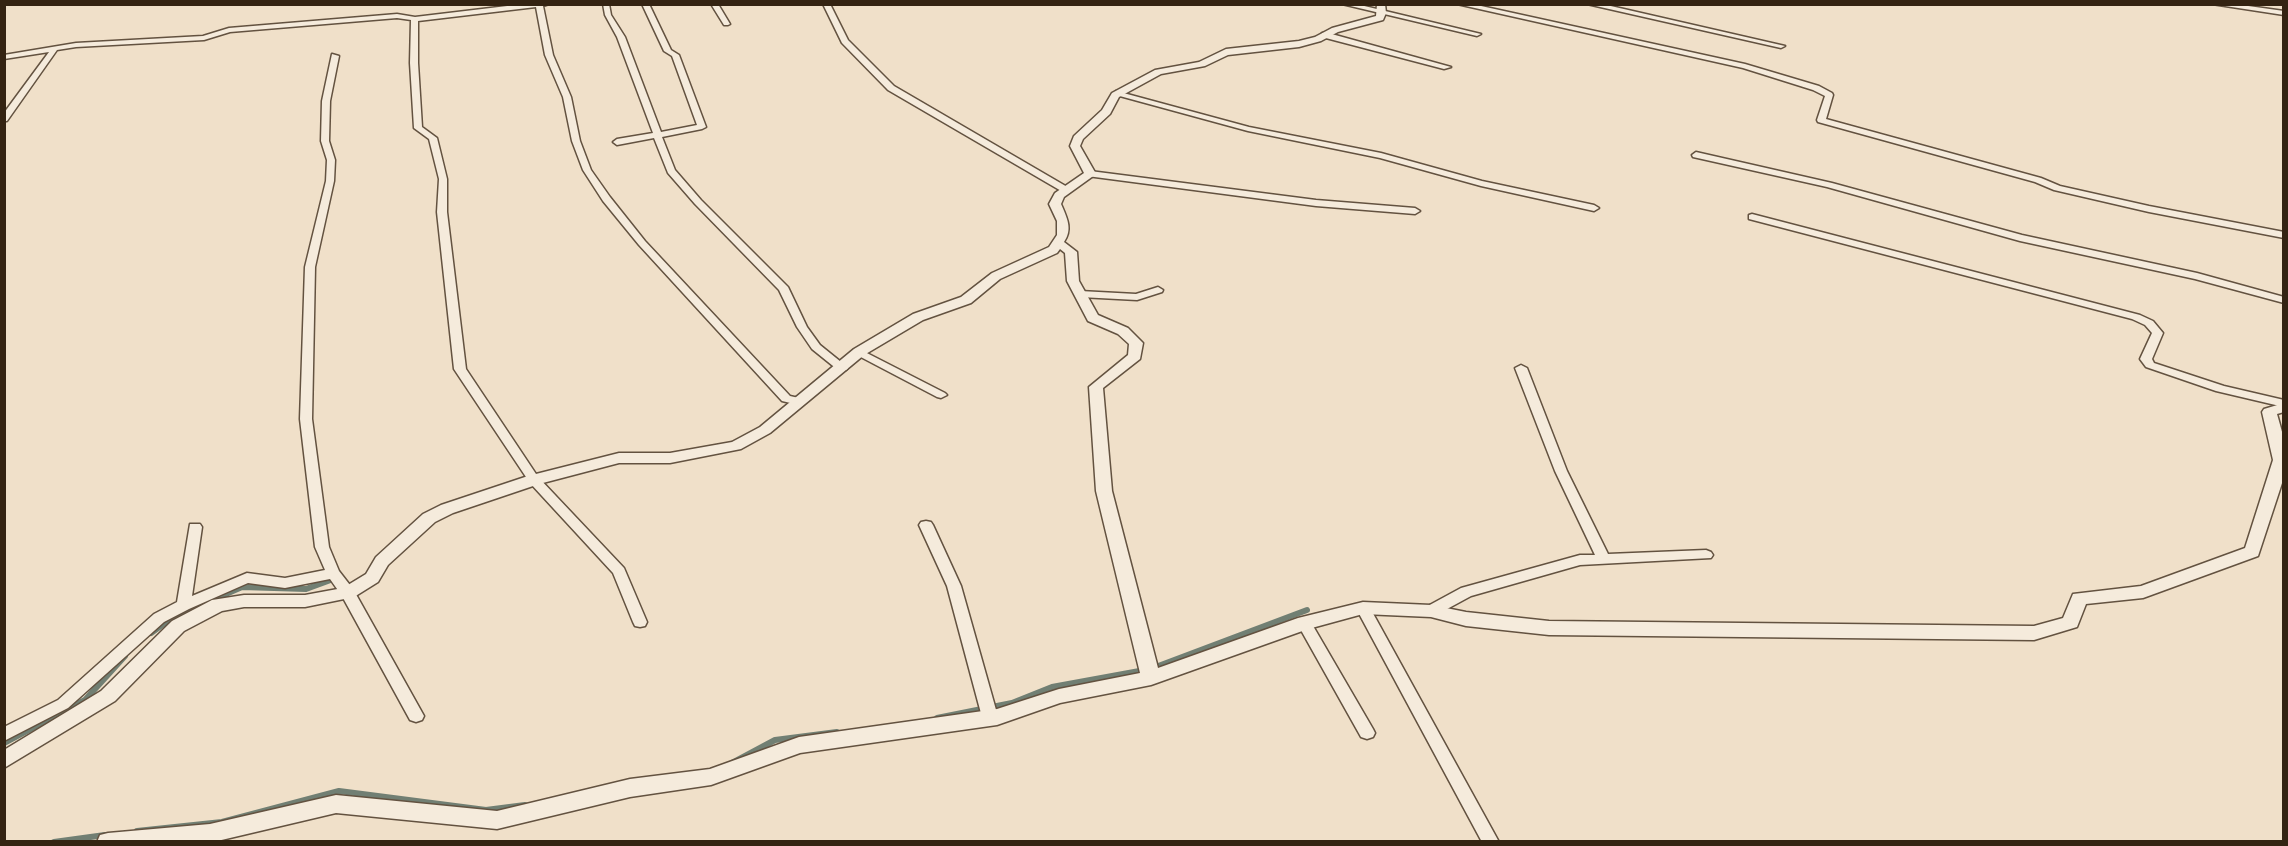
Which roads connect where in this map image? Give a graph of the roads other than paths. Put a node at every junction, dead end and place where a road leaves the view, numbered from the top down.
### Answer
1 (398, 4) edge
2 (606, 4) edge
3 (645, 4) edge
4 (714, 4) edge
5 (826, 4) edge
6 (1346, 4) edge
7 (1460, 4) edge
8 (1590, 4) edge
9 (2215, 4) edge
10 (543, 5) edge
11 (1382, 9) edge
12 (2283, 13) edge
13 (397, 16) junction
14 (415, 19) junction
15 (726, 24) dead end
16 (1477, 34) dead end
17 (1325, 35) junction
18 (1781, 46) dead end
19 (55, 48) junction
20 (335, 56) dead end
21 (4, 57) edge
22 (1447, 67) dead end
23 (1119, 93) junction
24 (4, 119) edge
25 (657, 134) junction
26 (617, 142) dead end
27 (1696, 155) dead end
28 (1090, 174) junction
29 (1066, 190) junction
30 (1594, 208) dead end
31 (1415, 211) dead end
32 (1752, 216) dead end
33 (2283, 234) edge
34 (1057, 244) junction
35 (1158, 290) dead end
36 (1080, 294) junction
37 (2283, 300) edge
38 (859, 352) junction
39 (842, 368) junction
40 (1521, 368) dead end
41 (941, 395) dead end
42 (799, 401) junction
43 (2283, 405) edge
44 (534, 480) junction
45 (926, 525) dead end
46 (195, 527) dead end
47 (1706, 555) dead end
48 (1604, 559) junction
49 (333, 573) junction
50 (348, 593) junction
51 (184, 605) junction
52 (1363, 608) junction
53 (1431, 611) junction
54 (640, 622) dead end
55 (1304, 623) junction
56 (1149, 670) junction
57 (416, 716) dead end
58 (990, 717) junction
59 (1367, 733) dead end
60 (4, 735) edge
61 (4, 760) edge
62 (108, 842) edge
63 (1491, 842) edge

1 - 13 street
2 - 25 street
3 - 25 street
4 - 15 street
5 - 29 street
6 - 11 street
7 - 33 street
8 - 18 street
9 - 12 street
10 - 14 street
10 - 42 street
11 - 16 street
11 - 17 street
13 - 14 street
13 - 19 street
14 - 44 street
17 - 22 street
17 - 23 street
19 - 21 street
19 - 24 street
20 - 49 street
23 - 28 street
23 - 30 street
25 - 26 street
25 - 39 street
27 - 37 street
28 - 29 street
28 - 31 street
29 - 34 street
32 - 43 street
34 - 36 street
34 - 38 street
35 - 36 street
36 - 56 street
38 - 39 street
38 - 41 street
39 - 42 street
40 - 48 street
42 - 44 street
43 - 53 street
44 - 50 street
44 - 54 street
45 - 58 street
46 - 51 street
47 - 48 street
48 - 53 street
49 - 50 street
49 - 51 street
50 - 57 street
50 - 61 street
51 - 60 street
52 - 53 street
52 - 55 street
52 - 63 street
55 - 56 street
55 - 59 street
56 - 58 street
58 - 62 street

